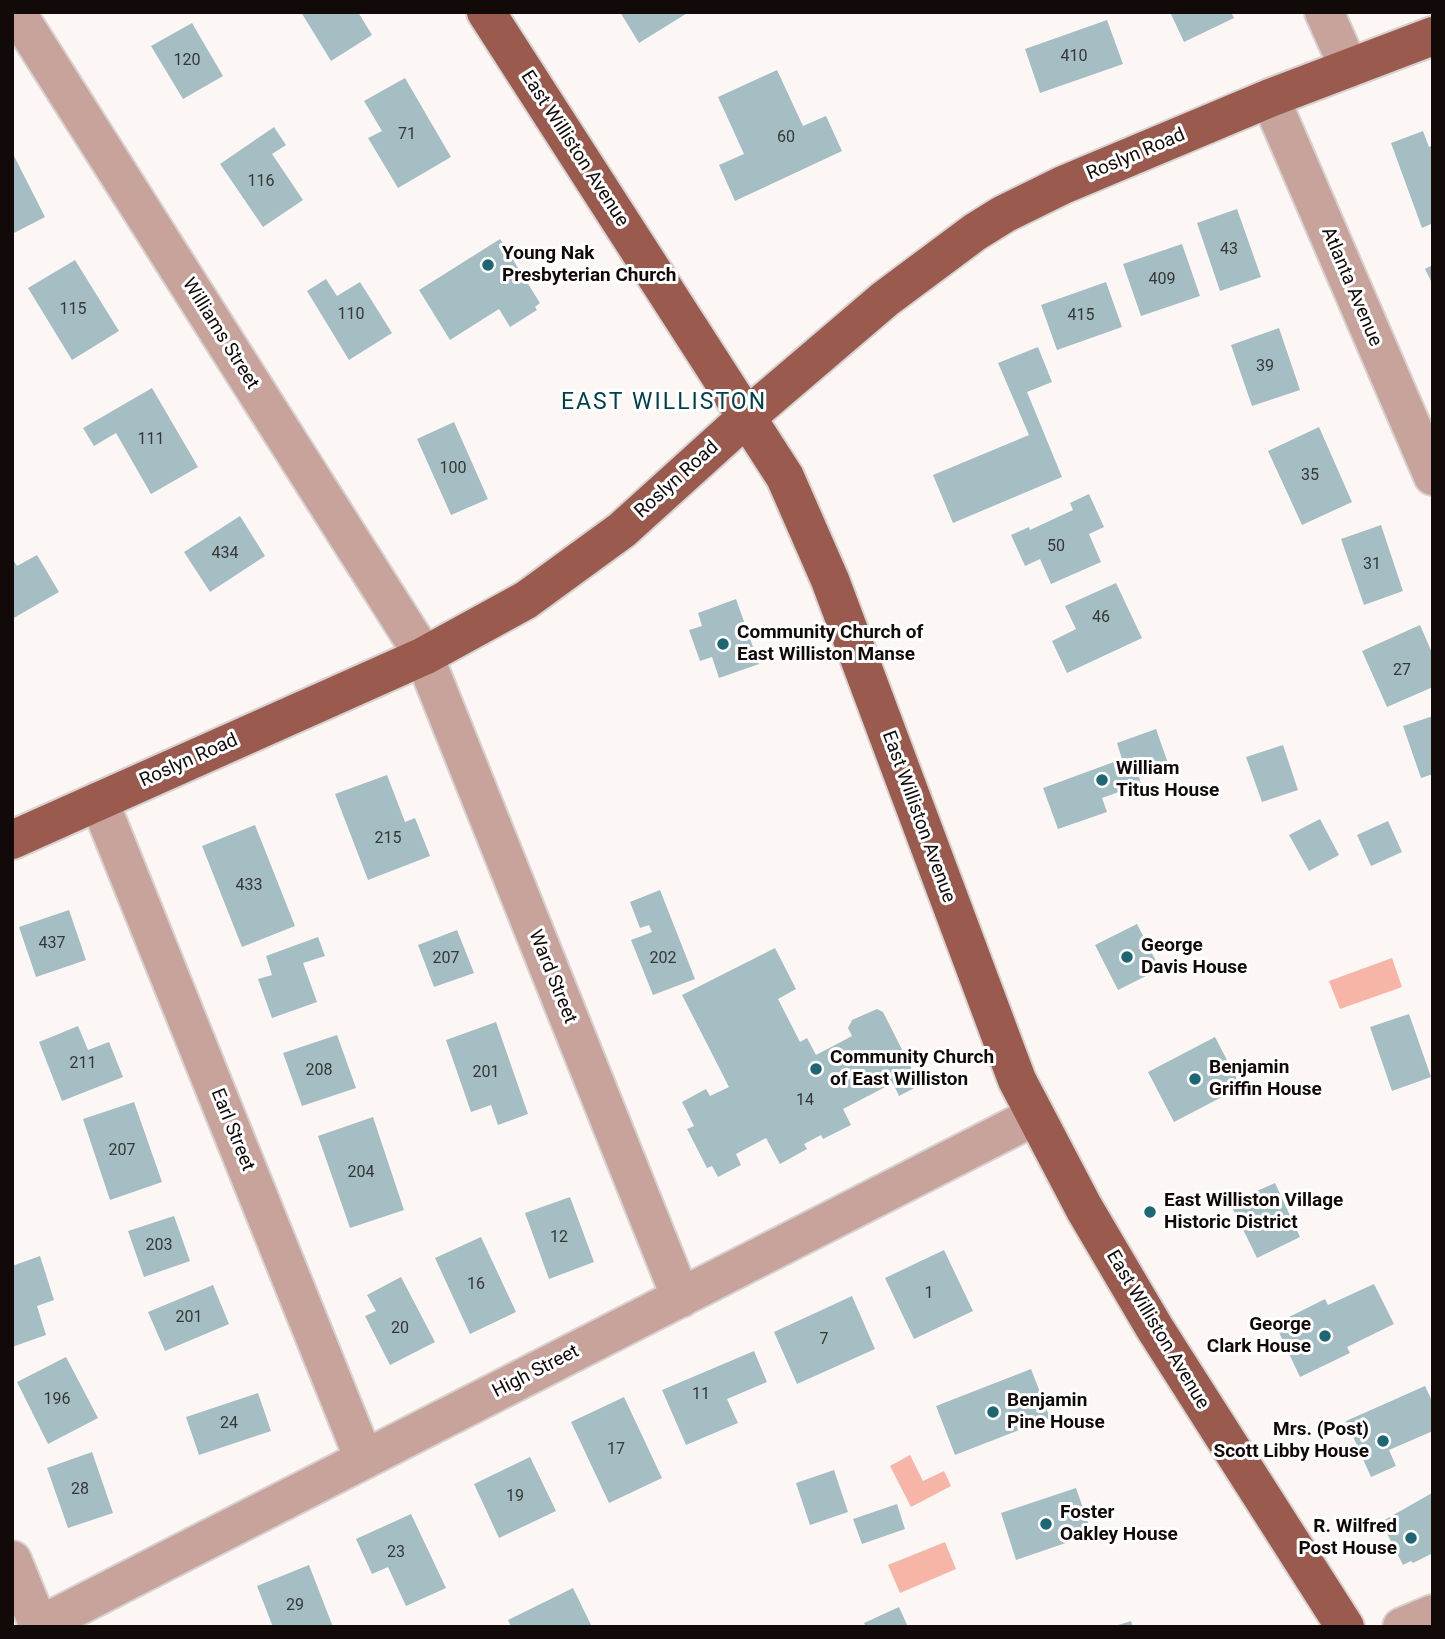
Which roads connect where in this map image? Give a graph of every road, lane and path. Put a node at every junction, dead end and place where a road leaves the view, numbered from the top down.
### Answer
1 (16, 12) edge
2 (486, 12) edge
3 (1324, 12) edge
4 (1433, 36) edge
5 (1349, 68) junction
6 (1270, 98) junction
7 (748, 416) junction
8 (1433, 476) edge
9 (424, 656) junction
10 (99, 802) junction
11 (12, 840) edge
12 (1035, 1116) junction
13 (681, 1298) junction
14 (363, 1459) junction
15 (12, 1560) edge
16 (1433, 1614) edge
17 (38, 1626) edge
18 (1345, 1627) edge
19 (1402, 1627) edge

1 - 9 street, Williams Street
2 - 7 main road, East Williston Avenue
3 - 5 street
4 - 5 main road, Roslyn Road
5 - 6 main road, Roslyn Road
6 - 7 main road, Roslyn Road
6 - 8 street, Atlanta Avenue
7 - 9 main road, Roslyn Road
7 - 12 main road, East Williston Avenue
9 - 10 main road, Roslyn Road
9 - 13 street, Ward Street
10 - 11 main road, Roslyn Road
10 - 14 street, Earl Street
12 - 13 street, High Street
12 - 18 main road, East Williston Avenue
13 - 14 street, High Street
14 - 17 street, High Street
15 - 17 street
16 - 19 street

